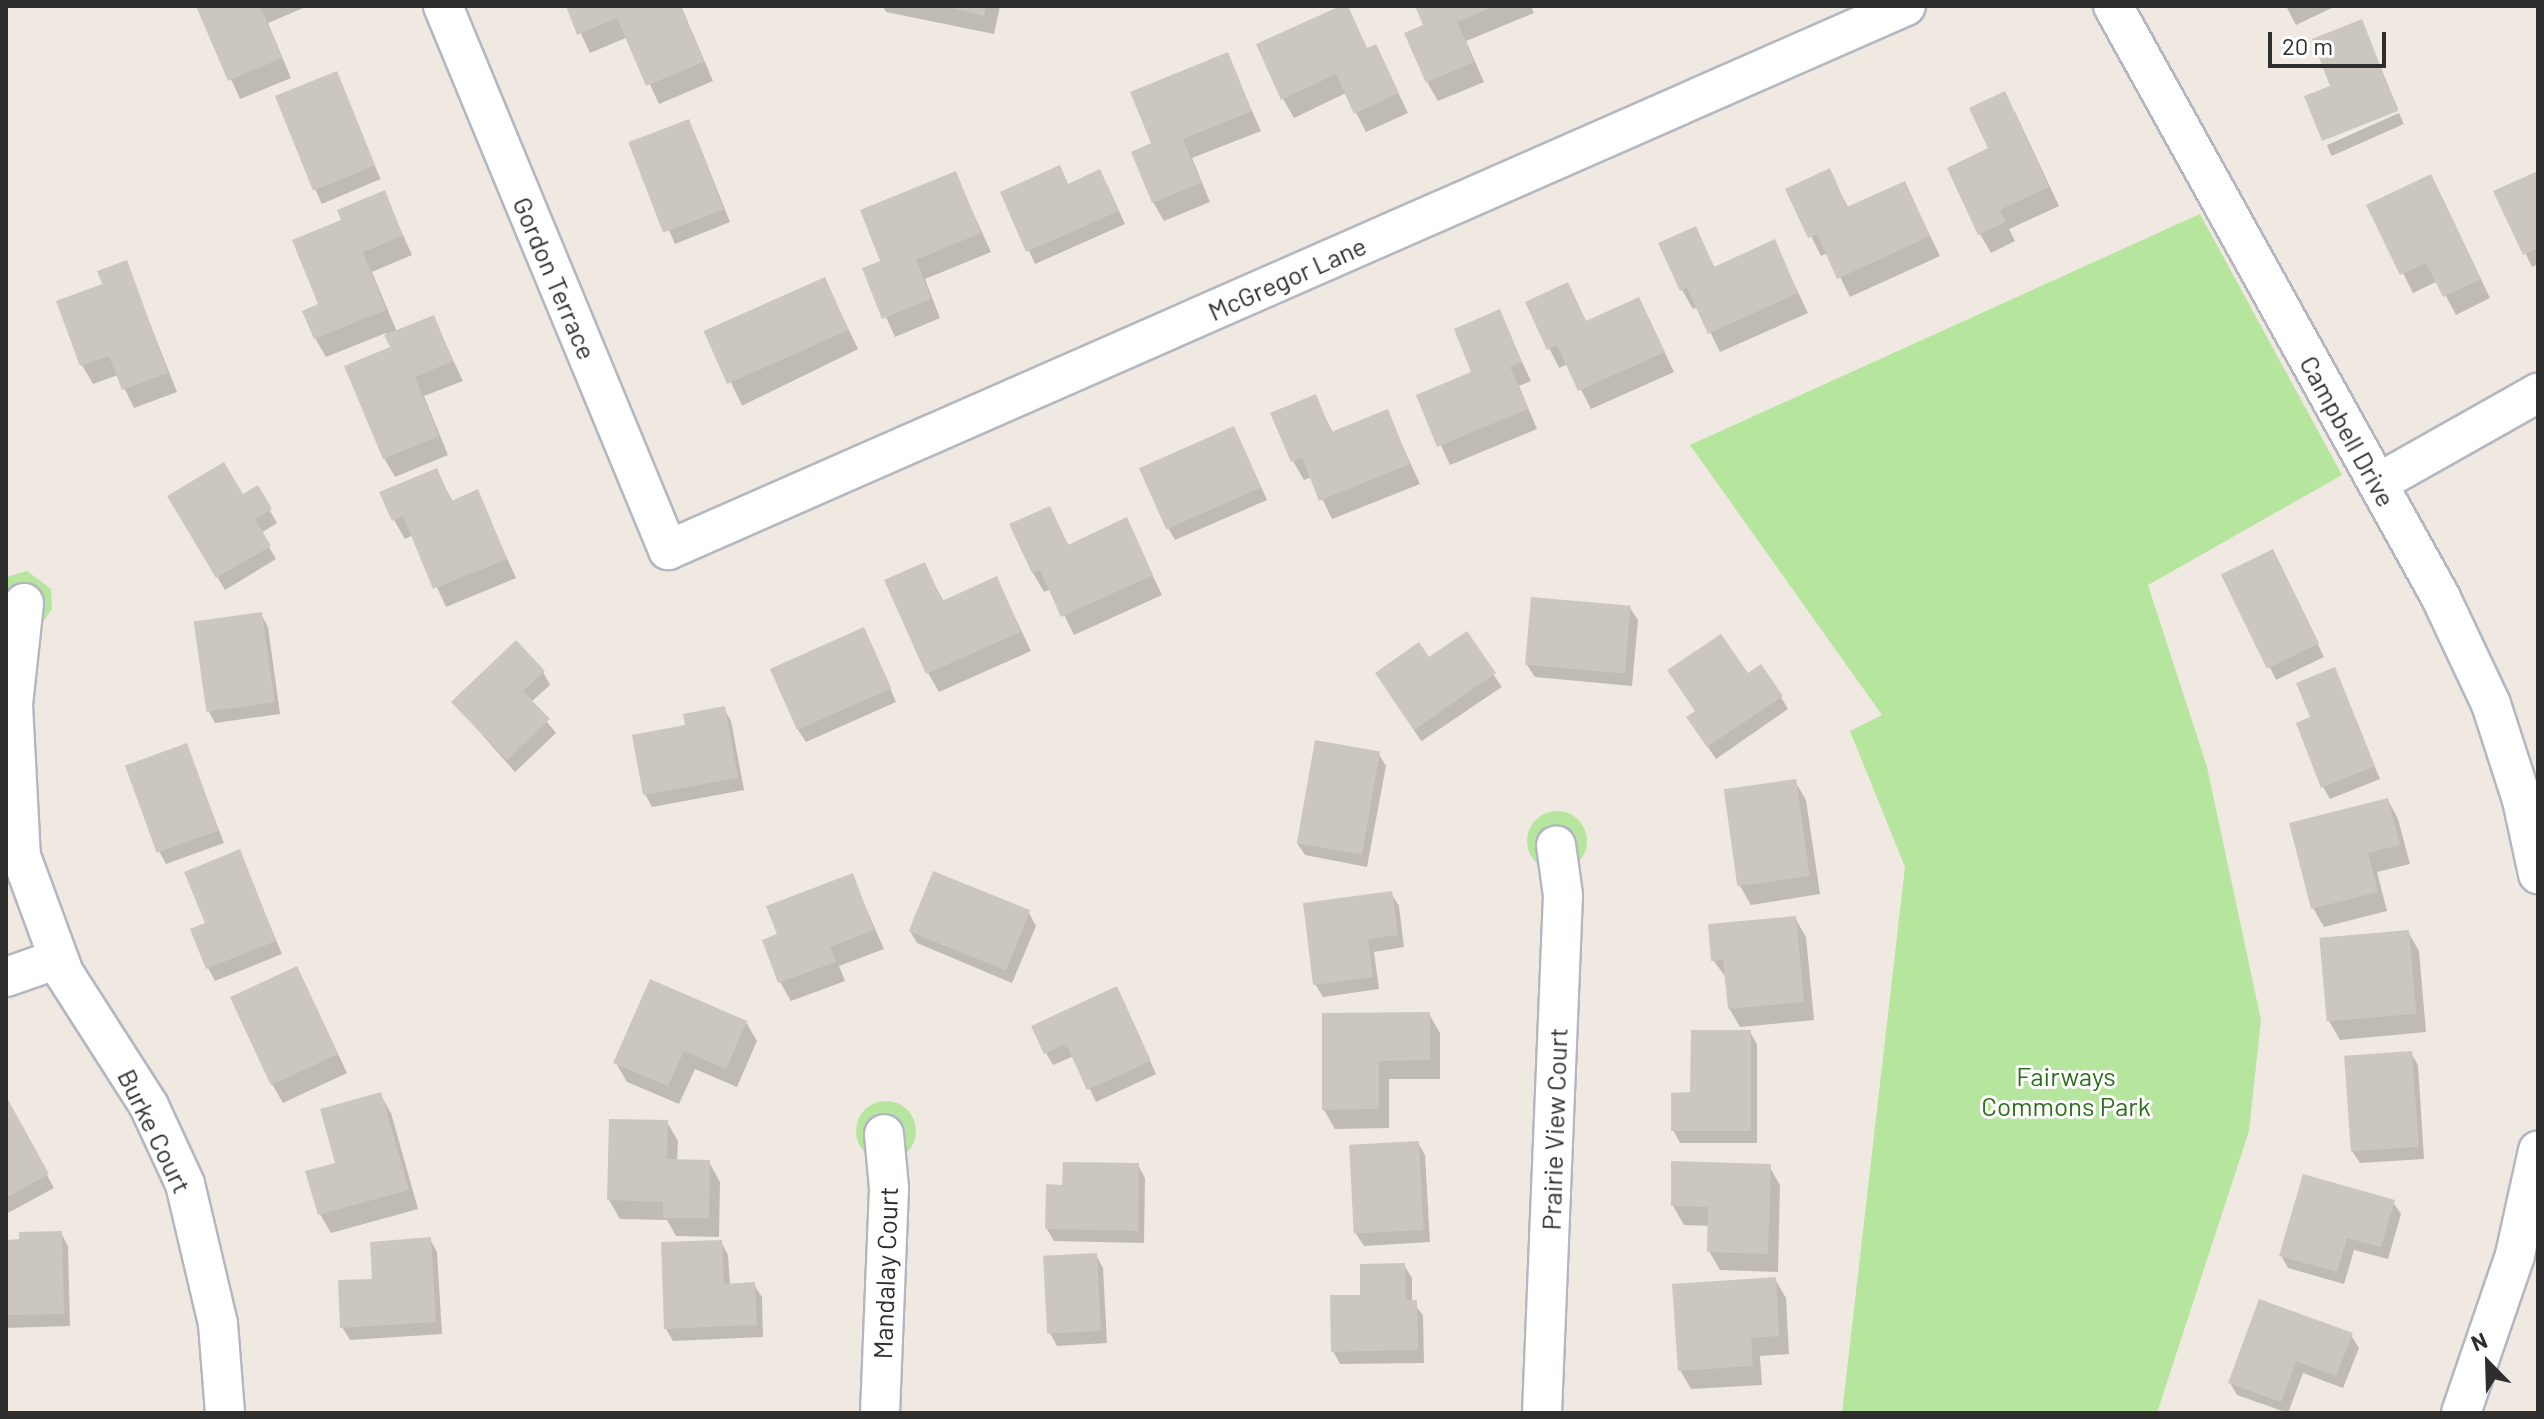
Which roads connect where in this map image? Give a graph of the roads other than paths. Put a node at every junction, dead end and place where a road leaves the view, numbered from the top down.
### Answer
1 (443, 6) edge
2 (1906, 6) edge
3 (2113, 6) edge
4 (2538, 393) edge
5 (2378, 483) junction
6 (668, 550) joint
7 (24, 603) dead end
8 (1556, 845) dead end
9 (14, 859) edge
10 (2538, 874) edge
11 (58, 959) junction
12 (6, 977) edge
13 (884, 1134) dead end
14 (2538, 1150) edge
15 (225, 1413) edge
16 (880, 1413) edge
17 (1542, 1413) edge
18 (2461, 1413) edge

1 - 6 street, Gordon Terrace
2 - 6 street, McGregor Lane
3 - 5 street, Campbell Drive
4 - 5 street
5 - 10 street, Campbell Drive
7 - 9 street, Burke Court
8 - 17 street, Prairie View Court
9 - 11 street, Burke Court
11 - 12 street
11 - 15 street, Burke Court
13 - 16 street, Mandalay Court
14 - 18 street

